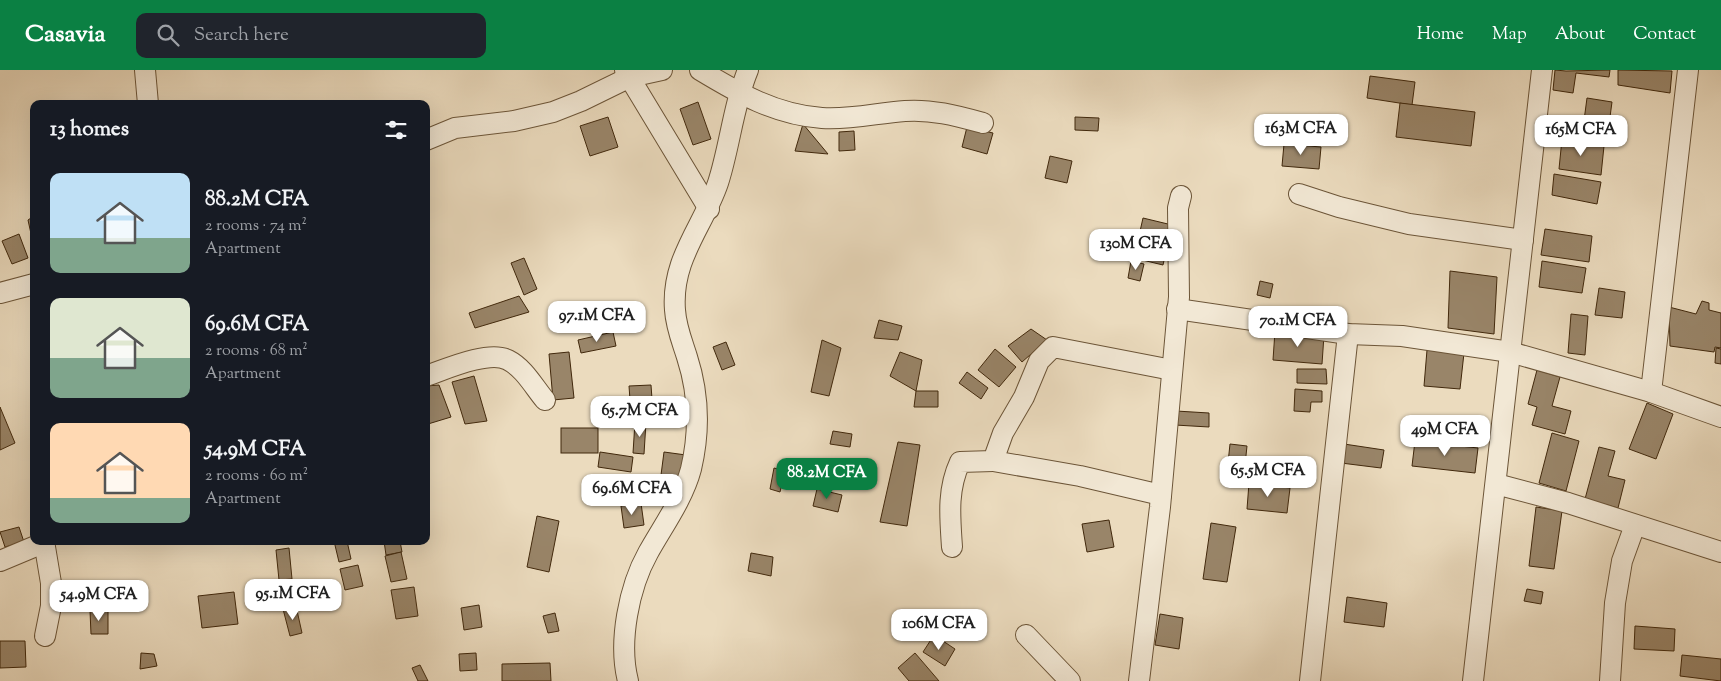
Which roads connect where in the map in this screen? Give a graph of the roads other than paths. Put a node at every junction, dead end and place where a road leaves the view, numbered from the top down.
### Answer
1 (146, 70) edge
2 (662, 70) edge
3 (700, 70) edge
4 (748, 70) edge
5 (1542, 70) edge
6 (1688, 70) edge
7 (627, 74) edge
8 (740, 92) junction
9 (148, 100) edge
10 (983, 122) dead end
11 (430, 138) edge
12 (1299, 194) dead end
13 (1180, 196) dead end
14 (709, 209) junction
15 (1523, 240) junction
16 (30, 285) edge
17 (0, 293) edge
18 (1177, 309) junction
19 (1348, 334) junction
20 (1510, 352) junction
21 (1172, 370) junction
22 (430, 375) edge
23 (1651, 392) junction
24 (545, 400) dead end
25 (1721, 417) edge
26 (993, 460) junction
27 (1496, 484) junction
28 (1161, 495) junction
29 (1635, 525) junction
30 (37, 545) edge
31 (45, 545) edge
32 (952, 547) dead end
33 (1721, 552) edge
34 (0, 561) edge
35 (1026, 635) dead end
36 (45, 636) dead end
37 (628, 681) edge
38 (1070, 681) edge
39 (1139, 681) edge
40 (1310, 681) edge
41 (1473, 681) edge
42 (1610, 681) edge

1 - 9 street
2 - 7 street
3 - 8 street
4 - 8 street
5 - 15 street
6 - 23 street
7 - 11 street
7 - 14 street
8 - 10 street
8 - 14 street
12 - 15 street
13 - 18 street
14 - 37 street
15 - 20 street
16 - 17 street
18 - 19 street
18 - 21 street
19 - 20 street
19 - 40 street
20 - 23 street
20 - 27 street
21 - 26 street
21 - 28 street
22 - 24 street
23 - 25 street
26 - 28 street
26 - 32 street
27 - 29 street
27 - 41 street
28 - 39 street
29 - 33 street
29 - 42 street
30 - 34 street
31 - 36 street
35 - 38 street

